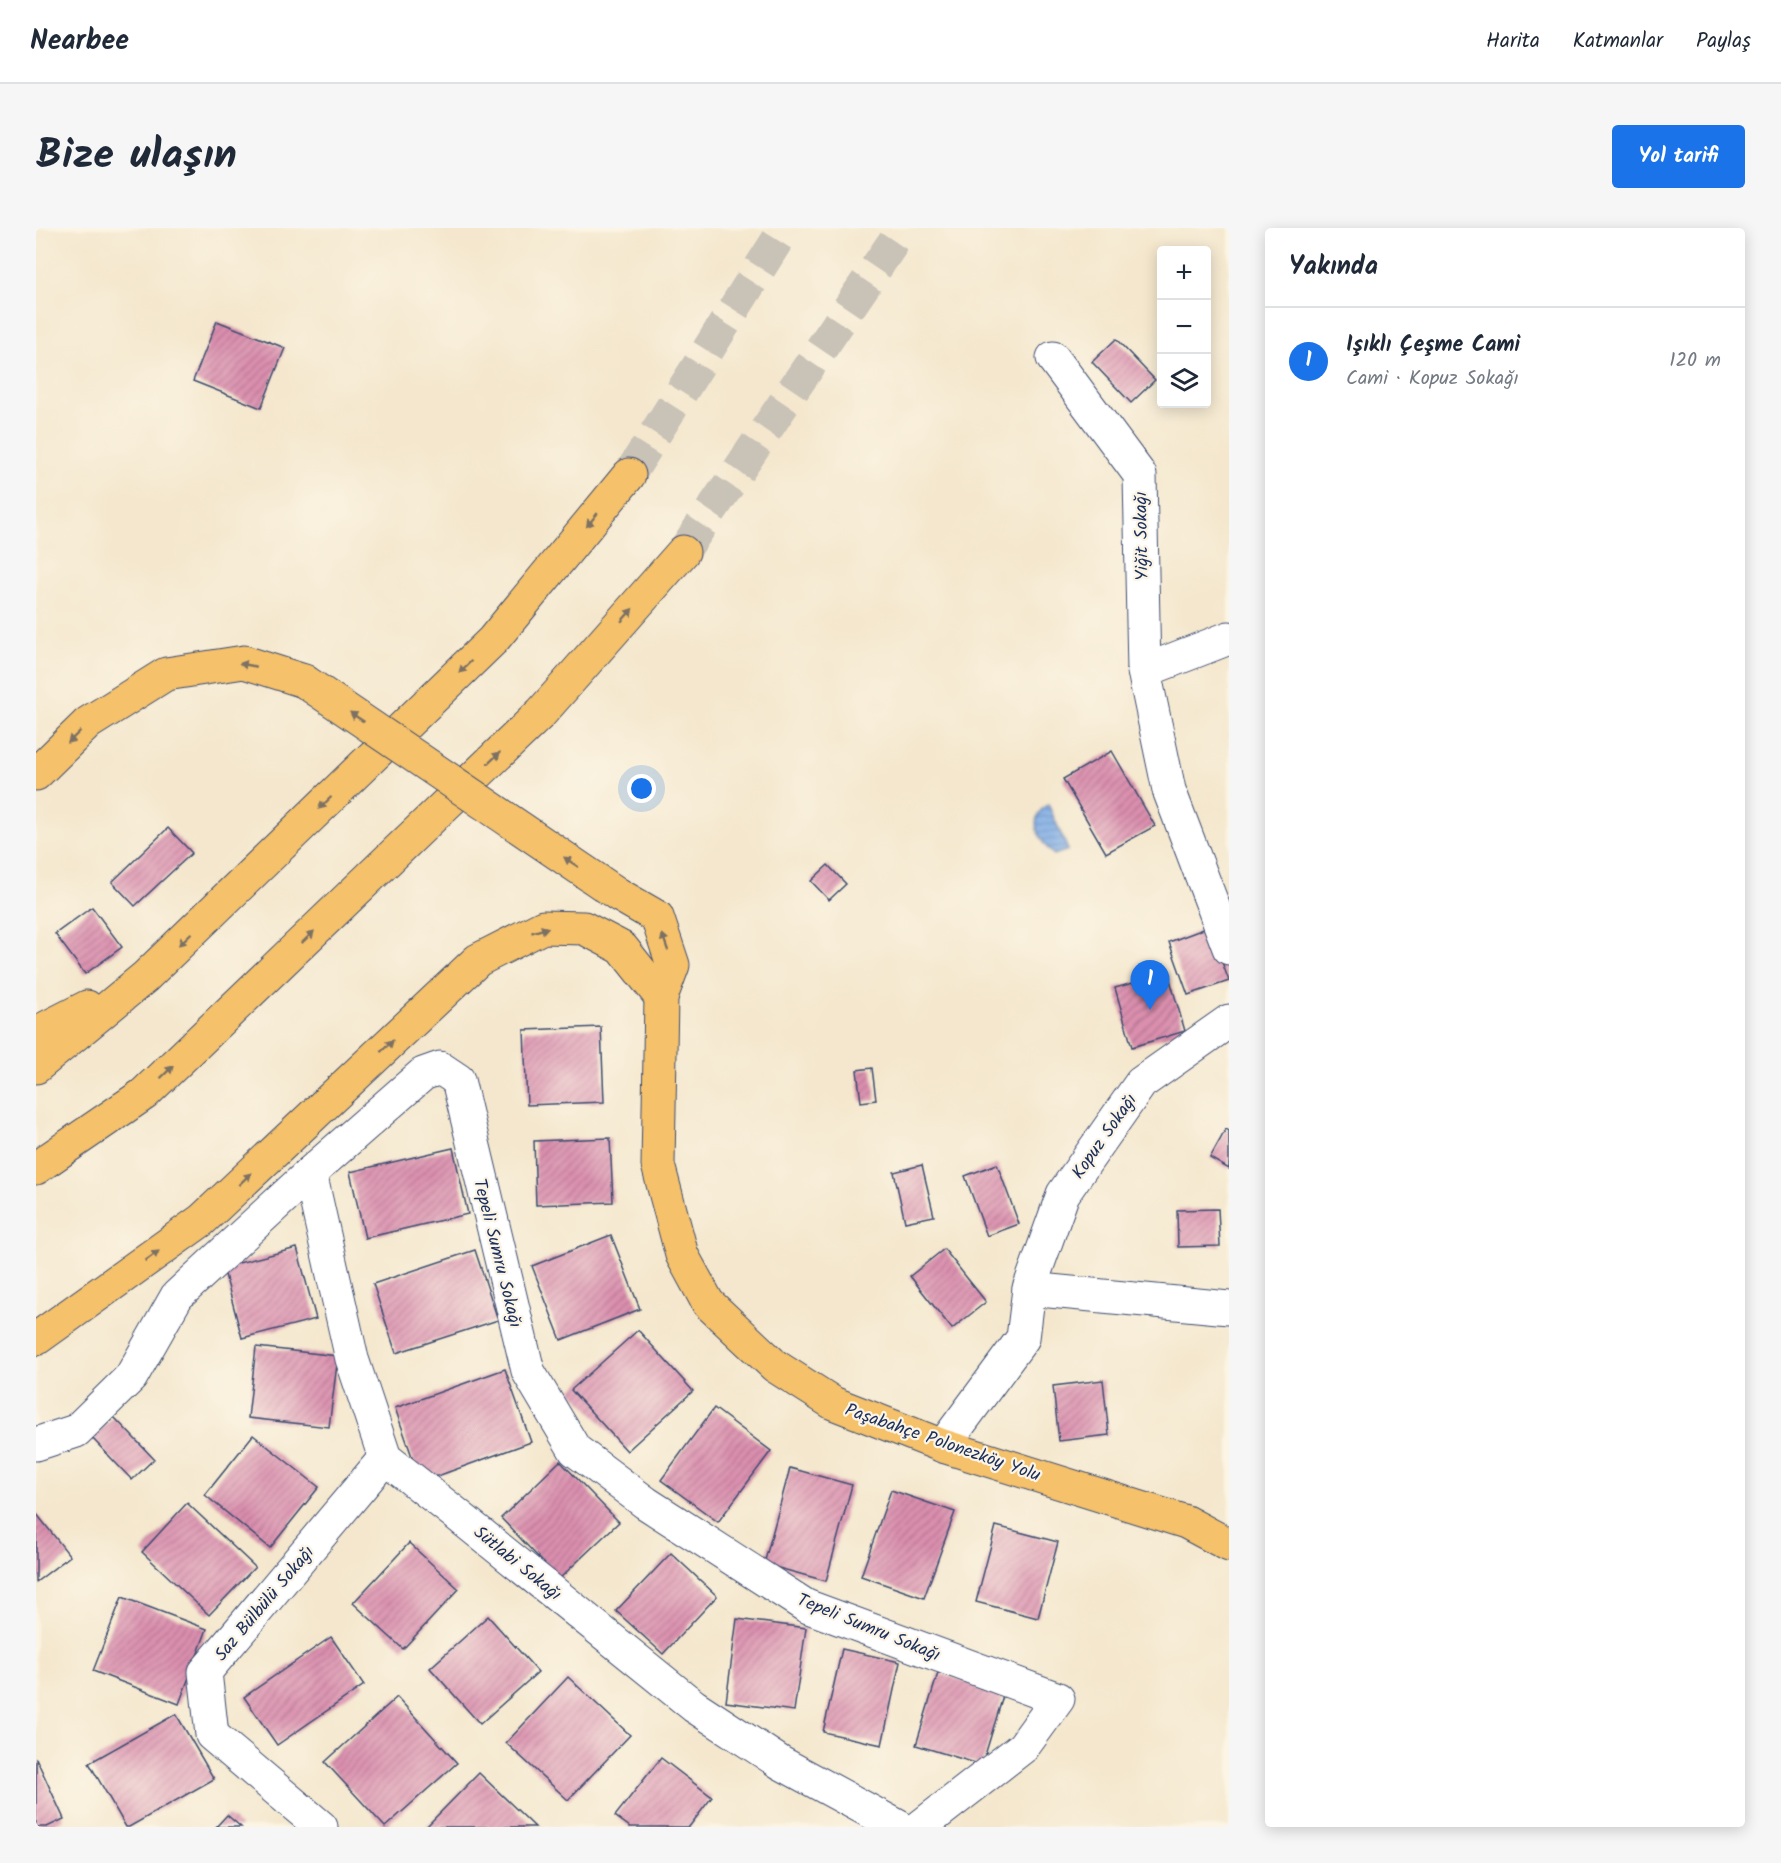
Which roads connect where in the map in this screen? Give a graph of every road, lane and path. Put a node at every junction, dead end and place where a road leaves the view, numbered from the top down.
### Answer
1 (1053, 358) dead end
2 (629, 474) tunnel mouth
3 (683, 552) tunnel mouth
4 (1229, 638) edge
5 (1144, 671) junction
6 (36, 774) edge
7 (1229, 948) edge
8 (145, 977) junction
9 (662, 997) junction
10 (1229, 1021) edge
11 (36, 1033) edge
12 (36, 1067) edge
13 (144, 1094) junction
14 (36, 1168) edge
15 (310, 1173) junction
16 (36, 1189) edge
17 (122, 1279) junction
18 (1029, 1290) junction
19 (1229, 1308) edge
20 (36, 1327) edge
21 (36, 1339) edge
22 (36, 1444) edge
23 (943, 1446) junction
24 (385, 1458) junction
25 (1229, 1545) edge
26 (321, 1827) edge
27 (899, 1827) edge
28 (920, 1827) edge

1 - 5 street, Yiğit Sokağı
2 -> 8 main road
13 -> 3 main road
4 - 5 street
5 - 7 street, Yiğit Sokağı
9 -> 6 main road, Paşabahçe Polonezköy Yolu, bridge
8 - 11 main road
8 - 12 main road
17 -> 9 main road
9 - 23 main road, Paşabahçe Polonezköy Yolu
10 - 18 street, Kopuz Sokağı
13 - 14 main road
13 - 16 main road
15 - 22 street, Tepeli Sumru Sokağı
15 - 24 street
15 - 28 street, Tepeli Sumru Sokağı
17 - 20 main road
17 - 21 main road
18 - 19 street
18 - 23 street, Kopuz Sokağı
23 - 25 main road, Paşabahçe Polonezköy Yolu
24 - 26 street, Saz Bülbülü Sokağı
24 - 27 street, Sütlabi Sokağı

